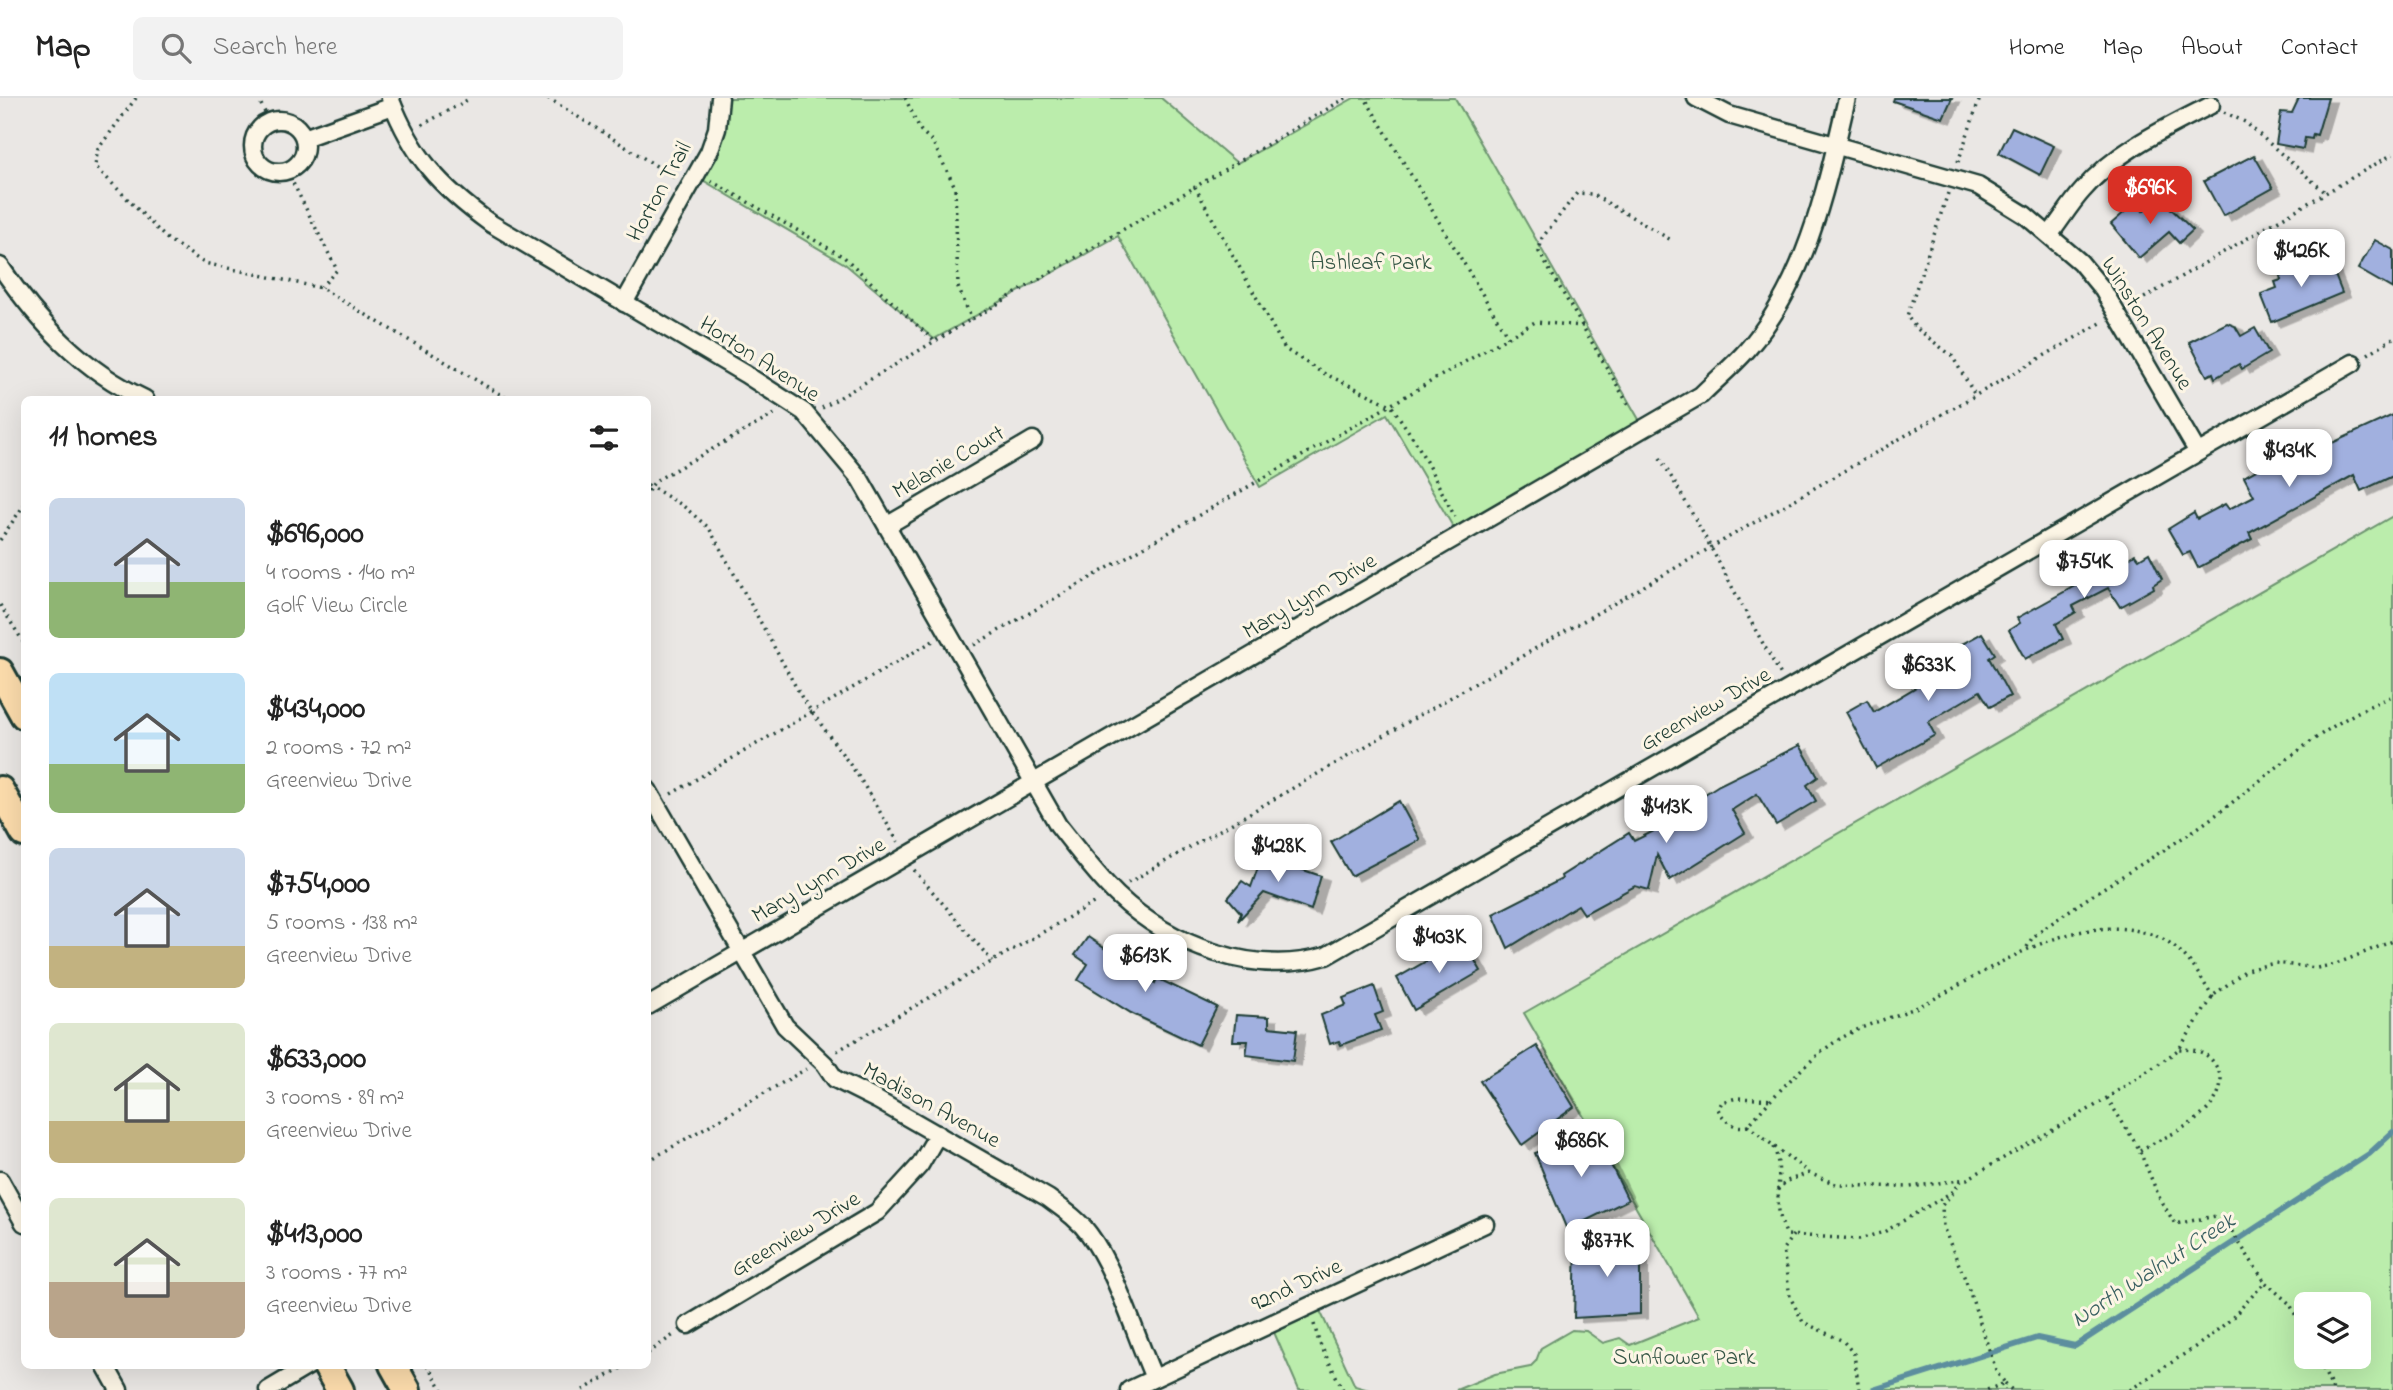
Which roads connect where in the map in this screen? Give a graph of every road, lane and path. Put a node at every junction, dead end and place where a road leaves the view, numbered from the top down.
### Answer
1 (136, 98) edge
2 (258, 98) edge
3 (471, 98) edge
4 (548, 98) edge
5 (720, 98) edge
6 (905, 98) edge
7 (1346, 98) edge
8 (1365, 98) edge
9 (1696, 98) edge
10 (1847, 98) edge
11 (1980, 98) edge
12 (391, 102) edge
13 (2211, 105) joint
14 (269, 121) junction
15 (405, 135) junction
16 (304, 138) junction
17 (1837, 145) junction
18 (2393, 154) edge
19 (287, 171) junction
20 (1952, 179) junction
21 (693, 181) junction
22 (1195, 187) junction
23 (2326, 193) junction
24 (2050, 234) junction
25 (1673, 241) dead end
26 (0, 266) edge
27 (321, 288) junction
28 (624, 303) junction
29 (2118, 313) junction
30 (972, 320) junction
31 (1583, 326) junction
32 (1508, 337) junction
33 (2393, 338) edge
34 (935, 342) junction
35 (2353, 363) joint
36 (1975, 395) junction
37 (140, 396) edge
38 (503, 396) edge
39 (1628, 404) dead end
40 (1391, 405) junction
41 (800, 410) junction
42 (1033, 440) dead end
43 (2197, 451) junction
44 (1660, 458) dead end
45 (651, 486) edge
46 (651, 489) edge
47 (21, 509) edge
48 (888, 525) junction
49 (1465, 534) junction
50 (0, 540) edge
51 (1711, 547) junction
52 (0, 605) edge
53 (21, 638) edge
54 (961, 653) junction
55 (0, 672) edge
56 (1789, 688) junction
57 (2393, 696) edge
58 (21, 710) edge
59 (812, 712) junction
60 (1034, 782) junction
61 (0, 790) edge
62 (651, 797) edge
63 (21, 828) edge
64 (1082, 855) joint
65 (906, 856) junction
66 (1114, 891) junction
67 (2393, 941) edge
68 (2025, 949) junction
69 (741, 952) junction
70 (992, 961) junction
71 (2213, 998) junction
72 (651, 1004) edge
73 (2179, 1049) junction
74 (820, 1060) junction
75 (2107, 1098) junction
76 (1774, 1100) junction
77 (1748, 1126) junction
78 (938, 1134) junction
79 (1774, 1146) junction
80 (2139, 1150) junction
81 (651, 1159) edge
82 (1808, 1173) junction
83 (1962, 1180) junction
84 (2, 1187) edge
85 (1776, 1191) junction
86 (1954, 1191) junction
87 (21, 1218) edge
88 (1485, 1224) dead end
89 (1793, 1235) junction
90 (2265, 1282) junction
91 (2294, 1312) edge
92 (1314, 1324) dead end
93 (688, 1325) joint
94 (651, 1351) edge
95 (107, 1369) edge
96 (303, 1369) edge
97 (328, 1369) edge
98 (395, 1369) edge
99 (430, 1369) edge
100 (619, 1369) edge
101 (2324, 1369) edge
102 (1154, 1378) junction
103 (2005, 1383) junction
104 (119, 1390) edge
105 (268, 1390) edge
106 (340, 1390) edge
107 (407, 1390) edge
108 (443, 1390) edge
109 (583, 1390) edge
110 (1129, 1390) edge
111 (1343, 1390) edge
112 (1859, 1390) edge
113 (1987, 1390) edge
114 (2012, 1390) edge
115 (2130, 1390) edge
116 (2333, 1390) edge

1 - 27 path
2 - 14 path
3 - 15 path
4 - 21 path
5 - 21 street, Horton Trail
6 - 30 path
7 - 22 path
8 - 32 path
9 - 17 street, Winston Avenue
10 - 17 street, Mary Lynn Drive
11 - 20 path
12 - 15 street, Horton Avenue
12 - 16 street
13 - 23 path
13 - 24 street
14 - 16 street
14 - 19 street
15 - 28 street, Horton Avenue
16 - 19 street
17 - 20 street, Winston Avenue
17 - 49 street, Mary Lynn Drive
18 - 23 path
19 - 27 path
20 - 24 street, Winston Avenue
20 - 36 path
21 - 28 street, Horton Trail
21 - 34 path
22 - 30 path
22 - 40 path
23 - 29 path
24 - 29 street, Winston Avenue
25 - 31 path
26 - 37 street
27 - 38 path
28 - 41 street, Horton Avenue
29 - 36 path
29 - 43 street, Winston Avenue
30 - 34 path
31 - 32 path
31 - 39 path
32 - 40 path
33 - 35 path
34 - 41 path
35 - 43 street, Greenview Drive
36 - 51 path
40 - 49 path
40 - 54 path
41 - 45 path
41 - 48 street, Horton Avenue
42 - 48 street, Melanie Court
43 - 56 street, Greenview Drive
44 - 51 path
46 - 59 path
47 - 50 path
48 - 54 street, Horton Avenue
49 - 60 street, Mary Lynn Drive
51 - 56 path
51 - 66 path
52 - 53 path
54 - 59 path
54 - 60 street, Horton Avenue
55 - 58 main road
56 - 66 street, Greenview Drive
57 - 68 path
59 - 62 path
59 - 65 path
60 - 64 street, Horton Avenue
60 - 65 street, Mary Lynn Drive
61 - 63 main road
62 - 69 street, Madison Avenue
64 - 66 street, Greenview Drive
65 - 69 street, Mary Lynn Drive
65 - 70 path
66 - 70 path
67 - 71 path
68 - 71 path
68 - 76 path
69 - 72 street, Mary Lynn Drive
69 - 74 street, Madison Avenue
70 - 74 path
71 - 73 path
73 - 75 path
73 - 80 path
74 - 78 street, Madison Avenue
74 - 81 path
75 - 80 path
75 - 83 path
76 - 77 path
76 - 77 path
77 - 79 path
78 - 93 street, Greenview Drive
78 - 102 street, Madison Avenue
79 - 82 path
79 - 85 path
80 - 90 path
82 - 83 path
82 - 85 path
83 - 86 path
84 - 87 street
85 - 89 path
86 - 89 path
86 - 103 path
88 - 102 street, 92nd Drive
89 - 112 path
90 - 91 path
90 - 115 path
92 - 111 path
93 - 94 path
95 - 104 street
96 - 105 street
97 - 106 main road
98 - 107 main road
99 - 108 path
100 - 109 path
101 - 116 path
102 - 110 street, 92nd Drive
103 - 113 path
103 - 114 path

